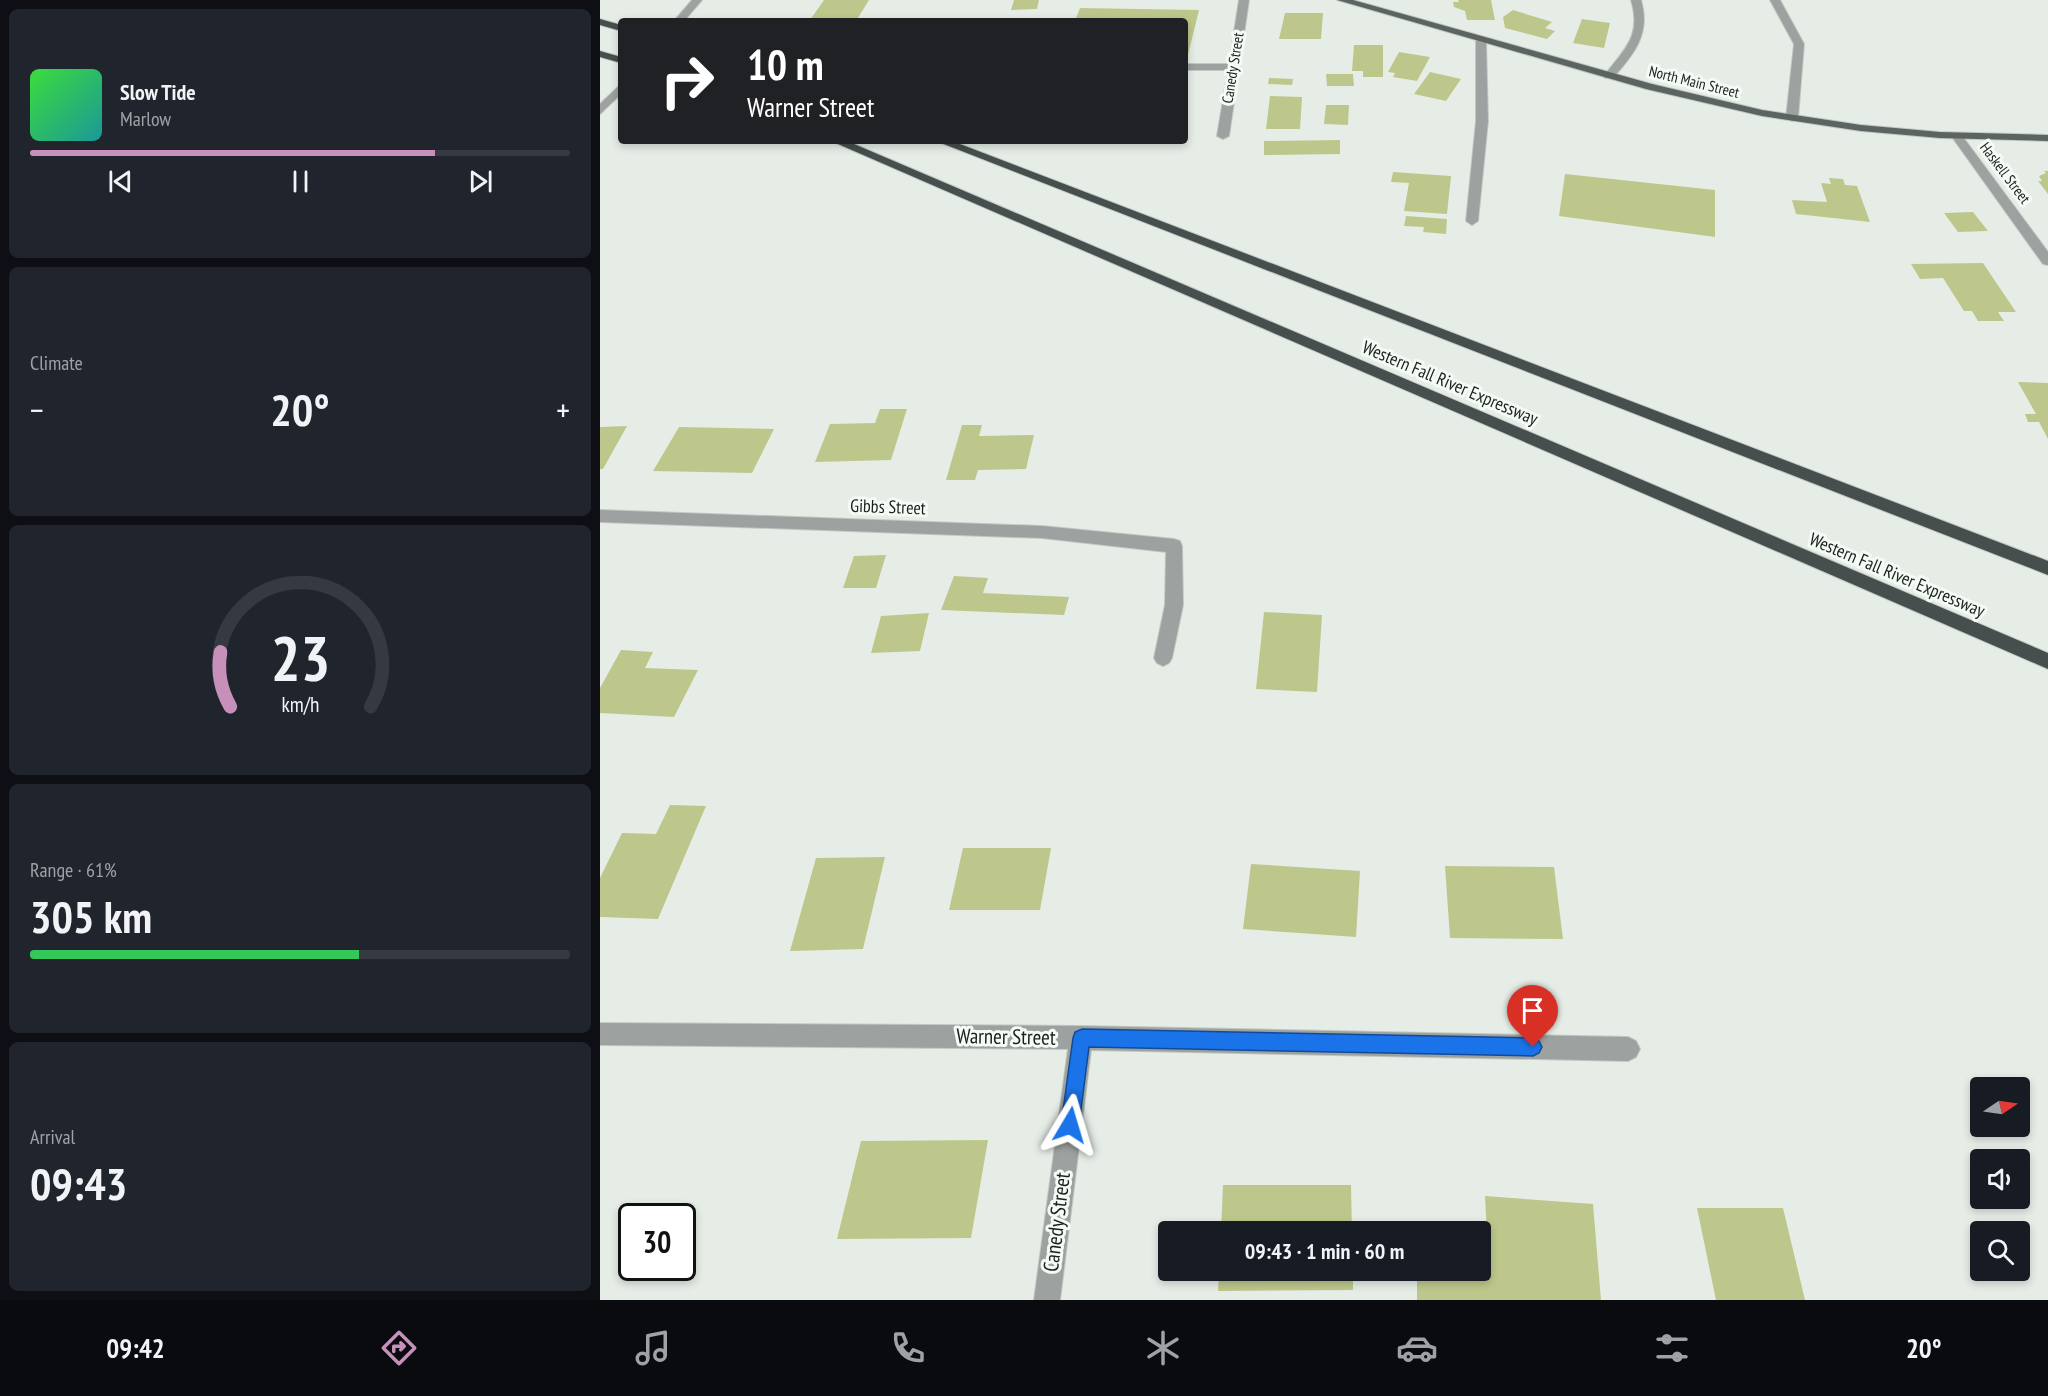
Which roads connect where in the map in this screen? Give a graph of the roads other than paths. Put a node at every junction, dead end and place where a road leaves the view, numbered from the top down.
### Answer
1 (697, 0) edge
2 (1244, 0) edge
3 (1342, 0) edge
4 (1636, 0) edge
5 (1775, 0) edge
6 (682, 18) edge
7 (600, 22) edge
8 (618, 27) edge
9 (1481, 41) junction
10 (600, 54) edge
11 (618, 59) edge
12 (1233, 67) junction
13 (1188, 68) edge
14 (1609, 76) junction
15 (618, 90) edge
16 (600, 111) edge
17 (1792, 118) junction
18 (1956, 135) junction
19 (1223, 136) dead end
20 (2048, 138) edge
21 (844, 144) edge
22 (950, 144) edge
23 (1472, 221) dead end
24 (2048, 261) edge
25 (600, 516) edge
26 (2048, 568) edge
27 (1163, 658) dead end
28 (2048, 661) edge
29 (600, 1034) edge
30 (1082, 1038) junction
31 (1628, 1049) dead end
32 (1047, 1300) edge

1 - 6 street
2 - 12 street, Canedy Street
3 - 9 main road, North Main Street
4 - 14 street
5 - 17 street
7 - 8 highway
9 - 14 main road, North Main Street
9 - 23 street
10 - 11 highway
12 - 13 street
12 - 19 street, Canedy Street
14 - 17 main road, North Main Street
15 - 16 street
17 - 18 main road, North Main Street
18 - 20 main road, North Main Street
18 - 24 street, Haskell Street
21 - 28 highway, Western Fall River Expressway
22 - 26 highway
25 - 27 street, Gibbs Street
29 - 30 street, Warner Street
30 - 31 street, Warner Street
30 - 32 street, Canedy Street

